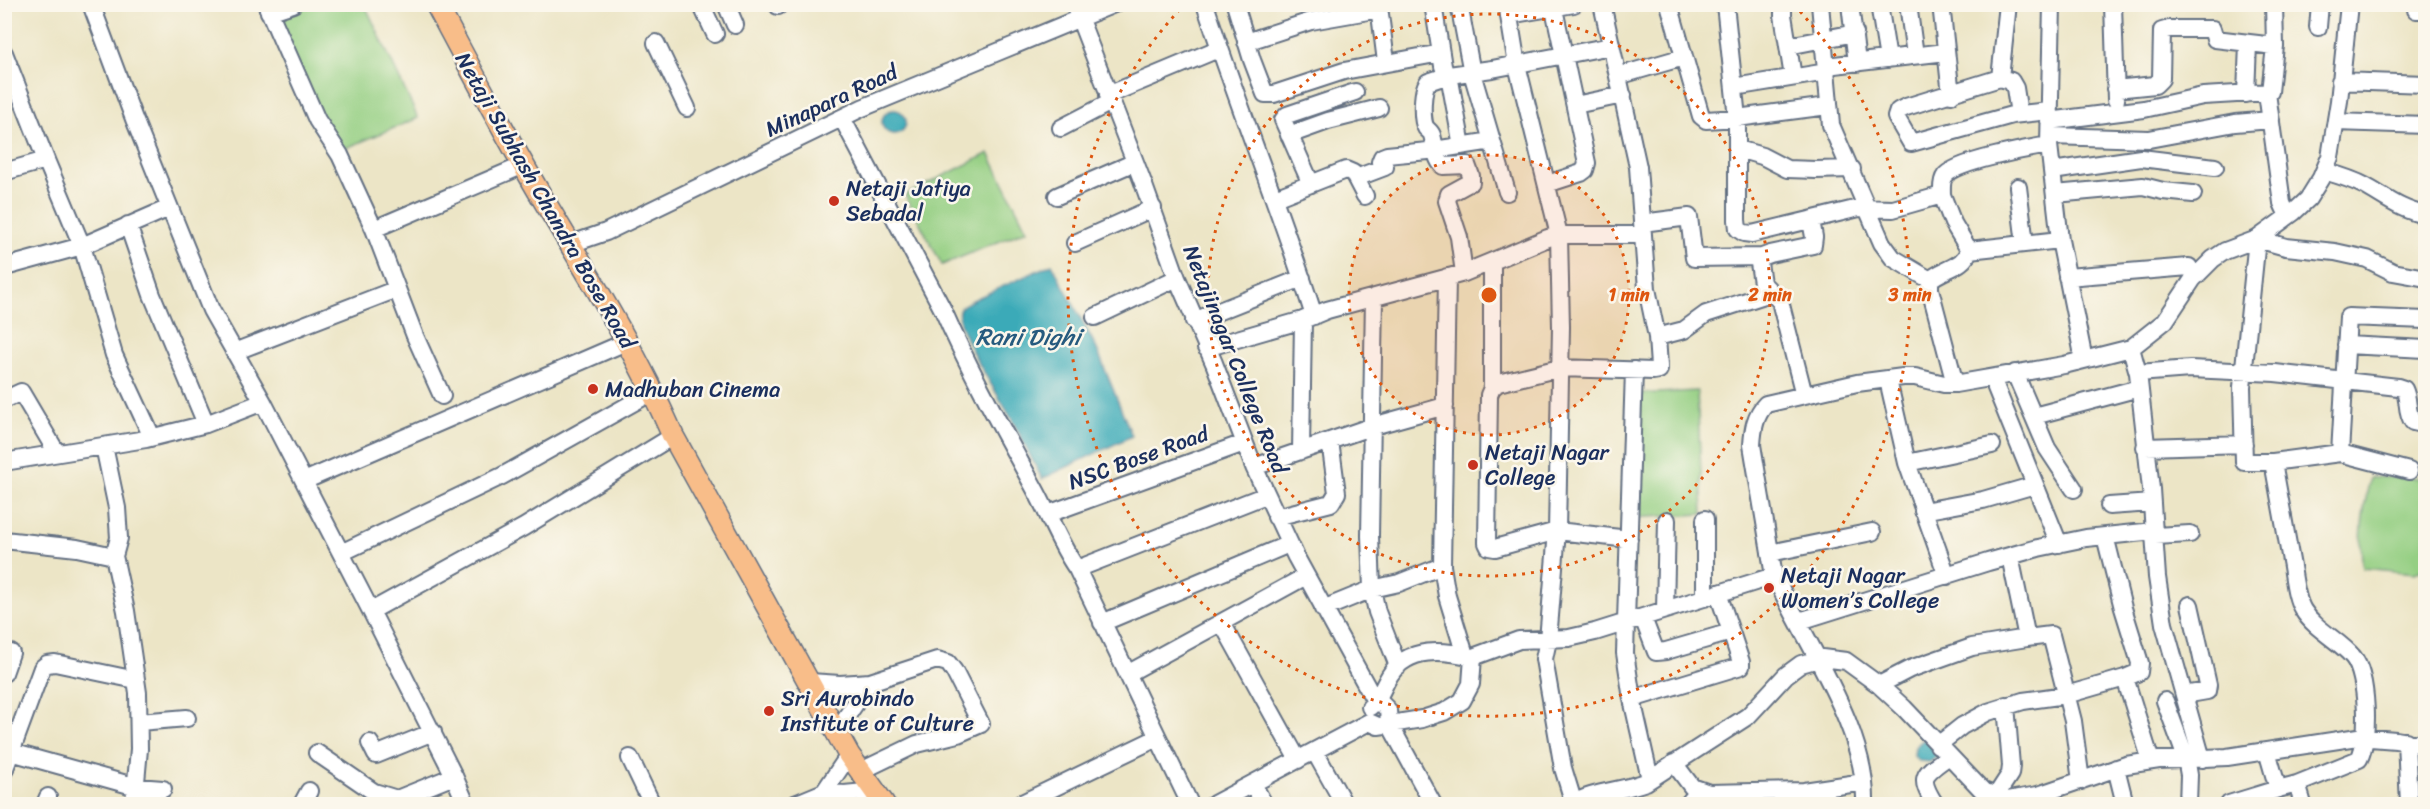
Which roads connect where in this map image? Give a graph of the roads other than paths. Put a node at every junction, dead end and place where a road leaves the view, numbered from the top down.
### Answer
1 (91, 4) edge
2 (293, 4) edge
3 (436, 4) edge
4 (701, 4) edge
5 (726, 4) edge
6 (1114, 4) edge
7 (1205, 4) edge
8 (1235, 4) edge
9 (1433, 4) edge
10 (1459, 4) edge
11 (1574, 4) edge
12 (1602, 4) edge
13 (1669, 4) edge
14 (1725, 4) edge
15 (1783, 4) edge
16 (1820, 4) edge
17 (1850, 4) edge
18 (1879, 4) edge
19 (1908, 4) edge
20 (1941, 4) edge
21 (2008, 4) edge
22 (2052, 4) edge
23 (2113, 4) edge
24 (2274, 4) edge
25 (2320, 4) edge
26 (2349, 4) edge
27 (1553, 6) edge
28 (267, 8) edge
29 (1379, 8) edge
30 (1508, 10) edge
31 (1078, 12) edge
32 (1310, 13) edge
33 (735, 25) dead end
34 (2318, 27) dead end
35 (1855, 33) junction
36 (715, 34) dead end
37 (1823, 39) junction
38 (1246, 42) junction
39 (656, 43) dead end
40 (2248, 44) junction
41 (1611, 46) junction
42 (1788, 46) junction
43 (2275, 46) junction
44 (1218, 49) junction
45 (1946, 52) junction
46 (4, 53) edge
47 (1441, 53) junction
48 (1915, 55) junction
49 (1564, 57) junction
50 (1684, 57) junction
51 (1888, 59) junction
52 (1386, 62) junction
53 (1857, 63) junction
54 (1517, 64) junction
55 (1826, 69) junction
56 (1472, 73) junction
57 (1449, 75) junction
58 (1618, 76) junction
59 (1793, 77) junction
60 (2000, 78) junction
61 (2340, 81) junction
62 (2426, 84) edge
63 (1734, 87) junction
64 (2115, 89) junction
65 (1354, 92) dead end
66 (2267, 93) junction
67 (2246, 94) junction
68 (1623, 95) junction
69 (1951, 95) junction
70 (1109, 98) junction
71 (1575, 105) junction
72 (1828, 106) junction
73 (687, 108) dead end
74 (1379, 108) dead end
75 (2019, 114) junction
76 (2116, 114) junction
77 (842, 118) junction
78 (1737, 118) junction
79 (2271, 120) junction
80 (2336, 122) junction
81 (2426, 125) edge
82 (1060, 128) dead end
83 (2049, 128) junction
84 (1289, 135) junction
85 (1492, 141) junction
86 (1462, 146) junction
87 (1738, 149) junction
88 (1435, 150) junction
89 (46, 160) junction
90 (1135, 162) junction
91 (524, 165) junction
92 (2216, 167) dead end
93 (1852, 169) junction
94 (2052, 171) junction
95 (2324, 171) junction
96 (4, 172) edge
97 (1356, 178) junction
98 (1311, 184) junction
99 (1547, 184) junction
100 (2018, 187) dead end
101 (1507, 192) dead end
102 (2055, 194) junction
103 (2193, 194) dead end
104 (1942, 195) junction
105 (1057, 196) dead end
106 (1365, 196) dead end
107 (1275, 198) junction
108 (169, 208) junction
109 (1153, 208) junction
110 (1868, 208) junction
111 (2426, 215) edge
112 (2288, 216) junction
113 (1811, 220) junction
114 (128, 225) junction
115 (374, 229) junction
116 (1642, 229) junction
117 (1559, 235) junction
118 (2257, 239) junction
119 (2060, 240) junction
120 (1075, 243) dead end
121 (2025, 244) junction
122 (82, 246) junction
123 (1969, 250) junction
124 (576, 251) junction
125 (1762, 257) junction
126 (1492, 262) junction
127 (5, 267) edge
128 (2188, 267) dead end
129 (1464, 273) junction
130 (1447, 277) junction
131 (2067, 277) junction
132 (1177, 278) junction
133 (1302, 278) junction
134 (2426, 278) edge
135 (1930, 280) junction
136 (397, 289) junction
137 (1771, 293) junction
138 (1374, 297) junction
139 (1095, 317) dead end
140 (1308, 318) junction
141 (2426, 320) edge
142 (1194, 321) junction
143 (1657, 337) junction
144 (626, 342) junction
145 (2346, 345) junction
146 (1206, 348) junction
147 (2131, 348) junction
148 (2426, 349) edge
149 (234, 352) junction
150 (2077, 362) junction
151 (1560, 368) junction
152 (1634, 370) junction
153 (2244, 372) junction
154 (2015, 373) junction
155 (1992, 378) junction
156 (1888, 380) junction
157 (2138, 381) junction
158 (2344, 382) junction
159 (1955, 384) junction
160 (1492, 388) junction
161 (654, 391) junction
162 (1804, 395) junction
163 (442, 396) dead end
164 (4, 400) edge
165 (263, 402) junction
166 (1444, 406) junction
167 (2034, 416) junction
168 (206, 424) junction
169 (2426, 424) edge
170 (1373, 426) junction
171 (673, 435) junction
172 (152, 437) junction
173 (1330, 441) junction
174 (1244, 443) junction
175 (2244, 444) junction
176 (1992, 445) dead end
177 (104, 446) junction
178 (2145, 447) junction
179 (1301, 451) junction
180 (57, 453) junction
181 (2340, 453) junction
182 (4, 462) edge
183 (2273, 462) junction
184 (1907, 463) junction
185 (1254, 467) junction
186 (2409, 471) dead end
187 (304, 481) junction
188 (2035, 485) junction
189 (2074, 489) dead end
190 (1266, 495) junction
191 (2152, 503) junction
192 (2109, 506) dead end
193 (1923, 511) junction
194 (1048, 514) junction
195 (1276, 517) junction
196 (1667, 519) dead end
197 (1706, 519) dead end
198 (1557, 531) junction
199 (1872, 532) dead end
200 (2154, 534) junction
201 (2190, 534) dead end
202 (2105, 536) junction
203 (1629, 539) junction
204 (4, 540) edge
205 (1289, 544) junction
206 (2059, 544) junction
207 (341, 553) junction
208 (1770, 553) junction
209 (114, 556) junction
210 (2010, 556) junction
211 (1442, 566) junction
212 (1077, 569) junction
213 (1306, 576) junction
214 (1774, 576) junction
215 (1947, 576) junction
216 (1372, 589) junction
217 (1711, 596) junction
218 (2190, 605) dead end
219 (1323, 609) junction
220 (371, 610) junction
221 (1665, 610) junction
222 (1643, 618) junction
223 (1796, 618) junction
224 (1102, 623) junction
225 (1222, 623) junction
226 (1625, 623) junction
227 (1731, 632) junction
228 (2027, 638) junction
229 (1548, 640) junction
230 (11, 653) dead end
231 (1469, 656) junction
232 (1818, 660) junction
233 (1398, 666) junction
234 (4, 673) edge
235 (1127, 674) junction
236 (2125, 678) junction
237 (136, 680) junction
238 (810, 682) junction
239 (870, 682) junction
240 (1879, 685) junction
241 (2066, 694) junction
242 (2184, 695) junction
243 (1632, 699) junction
244 (2165, 701) dead end
245 (1376, 703) junction
246 (2006, 705) junction
247 (187, 718) dead end
248 (139, 722) junction
249 (1369, 722) junction
250 (1389, 723) junction
251 (433, 732) junction
252 (837, 732) junction
253 (2364, 737) junction
254 (1157, 738) junction
255 (2406, 741) junction
256 (370, 742) dead end
257 (2426, 745) edge
258 (7, 751) edge
259 (1943, 751) junction
260 (2267, 751) junction
261 (1315, 752) junction
262 (317, 753) dead end
263 (630, 758) dead end
264 (2194, 759) junction
265 (1298, 760) junction
266 (2151, 761) junction
267 (855, 763) junction
268 (1674, 763) junction
269 (2116, 768) junction
270 (4, 771) edge
271 (454, 776) junction
272 (1650, 779) junction
273 (2081, 781) junction
274 (1864, 782) junction
275 (1253, 784) junction
276 (2297, 784) junction
277 (137, 787) junction
278 (163, 789) dead end
279 (2278, 789) junction
280 (1699, 791) junction
281 (824, 792) junction
282 (371, 798) edge
283 (880, 798) edge
284 (1051, 798) edge
285 (1804, 798) edge
286 (2004, 800) edge
287 (134, 804) edge
288 (466, 804) edge
289 (652, 804) edge
290 (795, 804) edge
291 (1020, 804) edge
292 (1190, 804) edge
293 (1214, 804) edge
294 (1264, 804) edge
295 (1344, 804) edge
296 (1433, 804) edge
297 (1574, 804) edge
298 (1688, 804) edge
299 (1865, 804) edge
300 (1935, 804) edge
301 (2125, 804) edge
302 (2188, 804) edge
303 (2229, 804) edge
304 (2303, 804) edge
305 (2409, 804) edge

1 - 108 street
2 - 28 street
3 - 91 main road, Netaji Subhash Chandra Bose Road
4 - 36 street
5 - 33 street
6 - 31 street, Minapara Road
7 - 44 street
8 - 38 street
9 - 47 street
10 - 56 street
11 - 27 street
12 - 41 street
13 - 50 street
14 - 63 street
15 - 42 street
16 - 37 street
17 - 35 street
18 - 51 street
19 - 48 street
20 - 45 street
21 - 60 street
22 - 83 street
23 - 64 street
24 - 43 street
25 - 34 street
26 - 61 street
27 - 30 street
27 - 49 street
28 - 115 street
29 - 32 street
29 - 52 street
30 - 54 street
31 - 70 street, Netajinagar College Road
31 - 77 street, Minapara Road
32 - 38 street
35 - 37 street
35 - 53 street
37 - 42 street
37 - 55 street
38 - 52 street
39 - 73 street
40 - 43 street
40 - 64 street
40 - 67 street
41 - 49 street
41 - 58 street
42 - 59 street
43 - 66 street
44 - 70 street
44 - 107 street
45 - 48 street
45 - 69 street
46 - 89 street
47 - 52 street
47 - 57 street
48 - 51 street
49 - 54 street
49 - 71 street
50 - 58 street
50 - 78 street
51 - 53 street
53 - 55 street
54 - 56 street
54 - 99 street
55 - 59 street
55 - 72 street
56 - 57 street
56 - 85 street
57 - 86 street
57 - 88 street
58 - 68 street
59 - 63 street
60 - 69 street
60 - 75 street
61 - 62 street
61 - 80 street
63 - 78 street
64 - 76 street
65 - 84 street
66 - 67 street
66 - 79 street
67 - 76 street
68 - 71 street
68 - 116 street
69 - 75 street
70 - 82 street
70 - 90 street, Netajinagar College Road
71 - 99 street
72 - 78 street
72 - 93 street
74 - 84 street
75 - 83 street
76 - 83 street
77 - 124 street, Minapara Road
77 - 194 street
78 - 87 street
79 - 83 street
79 - 112 street
80 - 81 street
80 - 95 street
83 - 94 street
83 - 104 street
84 - 98 street
85 - 86 street
85 - 101 street
86 - 88 street
87 - 93 street
87 - 113 street
88 - 97 street
88 - 129 street
89 - 96 street
89 - 122 street
90 - 105 street
90 - 109 street, Netajinagar College Road
91 - 115 street
91 - 124 main road, Netaji Subhash Chandra Bose Road
92 - 94 street
93 - 110 street
94 - 102 street
95 - 111 street
95 - 112 street
97 - 98 street
97 - 106 street
98 - 107 street
99 - 117 street
100 - 121 street
102 - 103 street
102 - 119 street
104 - 110 street
104 - 123 street
107 - 133 street
108 - 114 street
108 - 149 street
109 - 120 street
109 - 132 street, Netajinagar College Road
110 - 113 street
110 - 135 street
112 - 118 street
113 - 125 street
114 - 122 street
114 - 168 street
115 - 136 street
116 - 117 street
116 - 125 street
116 - 143 street
117 - 126 street
117 - 151 street
118 - 134 street
118 - 147 street
118 - 153 street
119 - 121 street
119 - 131 street
121 - 123 street
122 - 127 street
122 - 172 street
123 - 135 street
124 - 144 main road, Netaji Subhash Chandra Bose Road
125 - 137 street
126 - 129 street
126 - 160 street
128 - 131 street
129 - 130 street
130 - 138 street
130 - 166 street
131 - 150 street
132 - 139 street
132 - 142 street, Netajinagar College Road
133 - 140 street
133 - 142 street
135 - 159 street
136 - 149 street
136 - 163 street
137 - 143 street
137 - 162 street
138 - 140 street
138 - 170 street
140 - 146 street
140 - 179 street
141 - 145 street
142 - 146 street, Netajinagar College Road
143 - 152 street
144 - 161 main road, Netaji Subhash Chandra Bose Road
144 - 187 street
145 - 148 street
145 - 158 street
146 - 174 street, Netajinagar College Road
147 - 150 street
147 - 157 street
149 - 165 street
150 - 154 street
151 - 152 street
151 - 160 street
151 - 198 street
152 - 203 street
153 - 157 street
153 - 158 street
153 - 175 street
154 - 155 street
154 - 167 street
155 - 159 street
155 - 188 street
156 - 159 street
156 - 162 street
156 - 184 street
157 - 167 street
157 - 178 street
158 - 169 street
158 - 181 street
160 - 198 street
161 - 171 main road, Netaji Subhash Chandra Bose Road
161 - 207 street
162 - 208 street
164 - 180 street
165 - 168 street
165 - 187 street
166 - 170 street
166 - 211 street
167 - 189 street
168 - 172 street
170 - 173 street
170 - 216 street
171 - 220 street
171 - 238 main road, Netaji Subhash Chandra Bose Road
172 - 177 street
173 - 179 street
173 - 195 street
174 - 185 street, Netajinagar College Road
174 - 194 street, NSC Bose Road
175 - 178 street
175 - 183 street
176 - 184 street
177 - 180 street
177 - 209 street
178 - 191 street
179 - 185 street
180 - 182 street
181 - 183 street
181 - 186 street
183 - 253 street
184 - 193 street
185 - 190 street, Netajinagar College Road
187 - 207 street
188 - 193 street
188 - 206 street
190 - 195 street, Netajinagar College Road
190 - 212 street
191 - 192 street
191 - 200 street
193 - 215 street
194 - 212 street
195 - 205 street, Netajinagar College Road
196 - 221 street
197 - 217 street
198 - 203 street
198 - 229 street
199 - 208 street
200 - 201 street
200 - 202 street
200 - 242 street
202 - 206 street
202 - 236 street
203 - 226 street
204 - 209 street
205 - 213 street, Netajinagar College Road
205 - 224 street
206 - 210 street
207 - 220 street
208 - 214 street
209 - 237 street
210 - 215 street
210 - 228 street
211 - 216 street
211 - 231 street
212 - 224 street
213 - 219 street, Netajinagar College Road
213 - 225 street
214 - 217 street
214 - 223 street
215 - 223 street
216 - 219 street
216 - 233 street
217 - 221 street
217 - 227 street
218 - 242 street
219 - 245 street, Netajinagar College Road
220 - 251 street
221 - 222 street
222 - 226 street
222 - 227 street
223 - 232 street
224 - 235 street
225 - 235 street
225 - 265 street
226 - 229 street
226 - 243 street
227 - 243 street
228 - 240 street
228 - 241 street
229 - 231 street
229 - 297 street
230 - 234 street
231 - 233 street
231 - 250 street
232 - 240 street
232 - 268 street
232 - 274 street
233 - 245 street
235 - 254 street
236 - 241 street
236 - 266 street
237 - 248 street
237 - 258 street
238 - 239 street
238 - 252 main road, Netaji Subhash Chandra Bose Road
239 - 252 street
239 - 267 street
240 - 259 street
241 - 246 street
241 - 273 street
242 - 264 street
243 - 272 street
244 - 264 street
245 - 249 street
245 - 250 street
246 - 259 street
246 - 286 street
247 - 248 street
248 - 277 street
249 - 250 street
249 - 261 street
250 - 296 street
251 - 256 street
251 - 271 street
252 - 267 main road, Netaji Subhash Chandra Bose Road
253 - 255 street
253 - 260 street
253 - 276 street
254 - 284 street
254 - 292 street
255 - 257 street
255 - 305 street
258 - 270 street
258 - 277 street
259 - 286 street
259 - 300 street
260 - 264 street
260 - 279 street
261 - 265 street
261 - 295 street
262 - 282 street
263 - 289 street
264 - 266 street
264 - 302 street
265 - 275 street
266 - 269 street
267 - 281 street
267 - 283 main road, Netaji Subhash Chandra Bose Road
268 - 272 street
268 - 280 street
269 - 273 street
269 - 301 street
271 - 282 street
271 - 288 street
272 - 297 street
273 - 286 street
274 - 285 street
274 - 299 street
275 - 293 street
275 - 294 street
276 - 279 street
276 - 304 street
277 - 278 street
277 - 287 street
279 - 303 street
280 - 285 street
280 - 298 street
281 - 283 street
281 - 290 street
284 - 291 street

